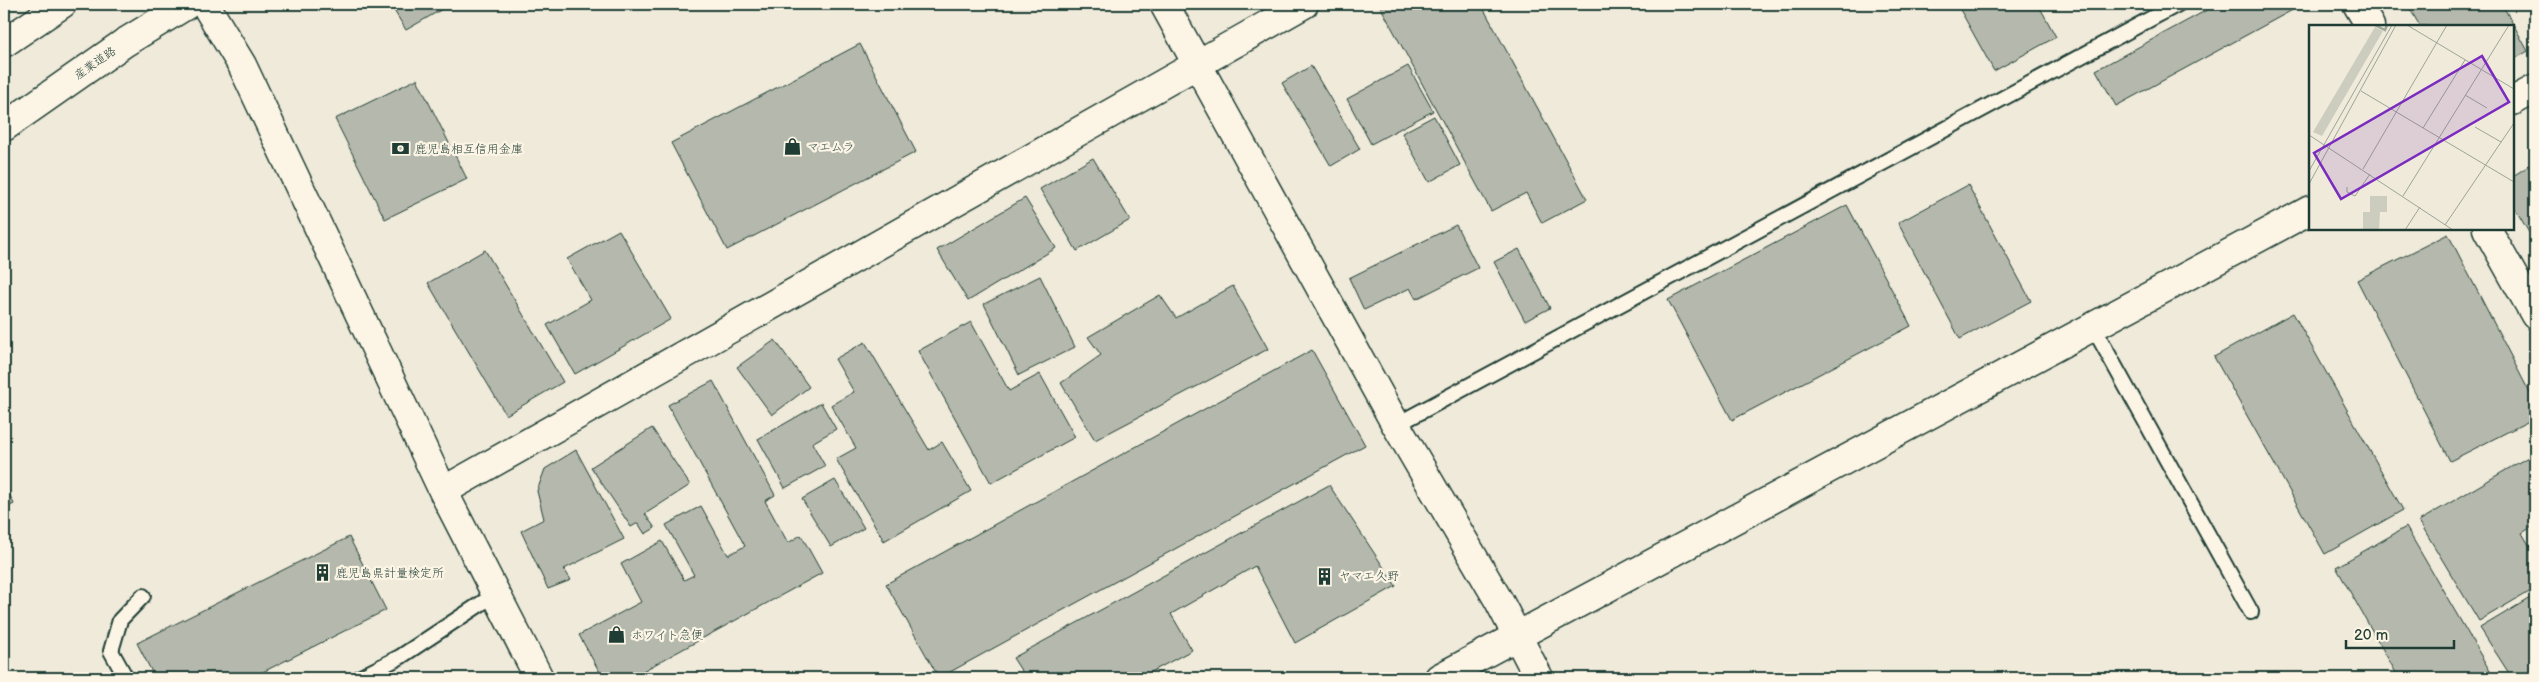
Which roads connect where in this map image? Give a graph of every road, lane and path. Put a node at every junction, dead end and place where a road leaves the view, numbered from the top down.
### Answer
1 (62, 4) edge
2 (188, 4) edge
3 (205, 4) edge
4 (1164, 4) edge
5 (1304, 4) edge
6 (2178, 4) edge
7 (2357, 4) edge
8 (2369, 25) edge
9 (4, 43) edge
10 (1198, 64) junction
11 (2535, 89) edge
12 (2514, 100) edge
13 (4, 126) edge
14 (2309, 211) edge
15 (2488, 230) edge
16 (2535, 315) edge
17 (2092, 325) junction
18 (1396, 425) junction
19 (443, 491) junction
20 (497, 592) junction
21 (143, 596) dead end
22 (2252, 612) dead end
23 (1517, 637) junction
24 (126, 678) edge
25 (359, 678) edge
26 (539, 678) edge
27 (1439, 678) edge
28 (1539, 678) edge

1 - 9 street
2 - 13 street, 産業道路
3 - 19 street
4 - 10 street
5 - 10 street
6 - 18 lane
7 - 8 street
10 - 18 street
10 - 19 street
11 - 12 street
14 - 17 street
15 - 16 street
17 - 22 lane
17 - 23 street
18 - 23 street
19 - 20 street
20 - 25 lane
20 - 26 street
21 - 24 lane
23 - 27 street
23 - 28 street

